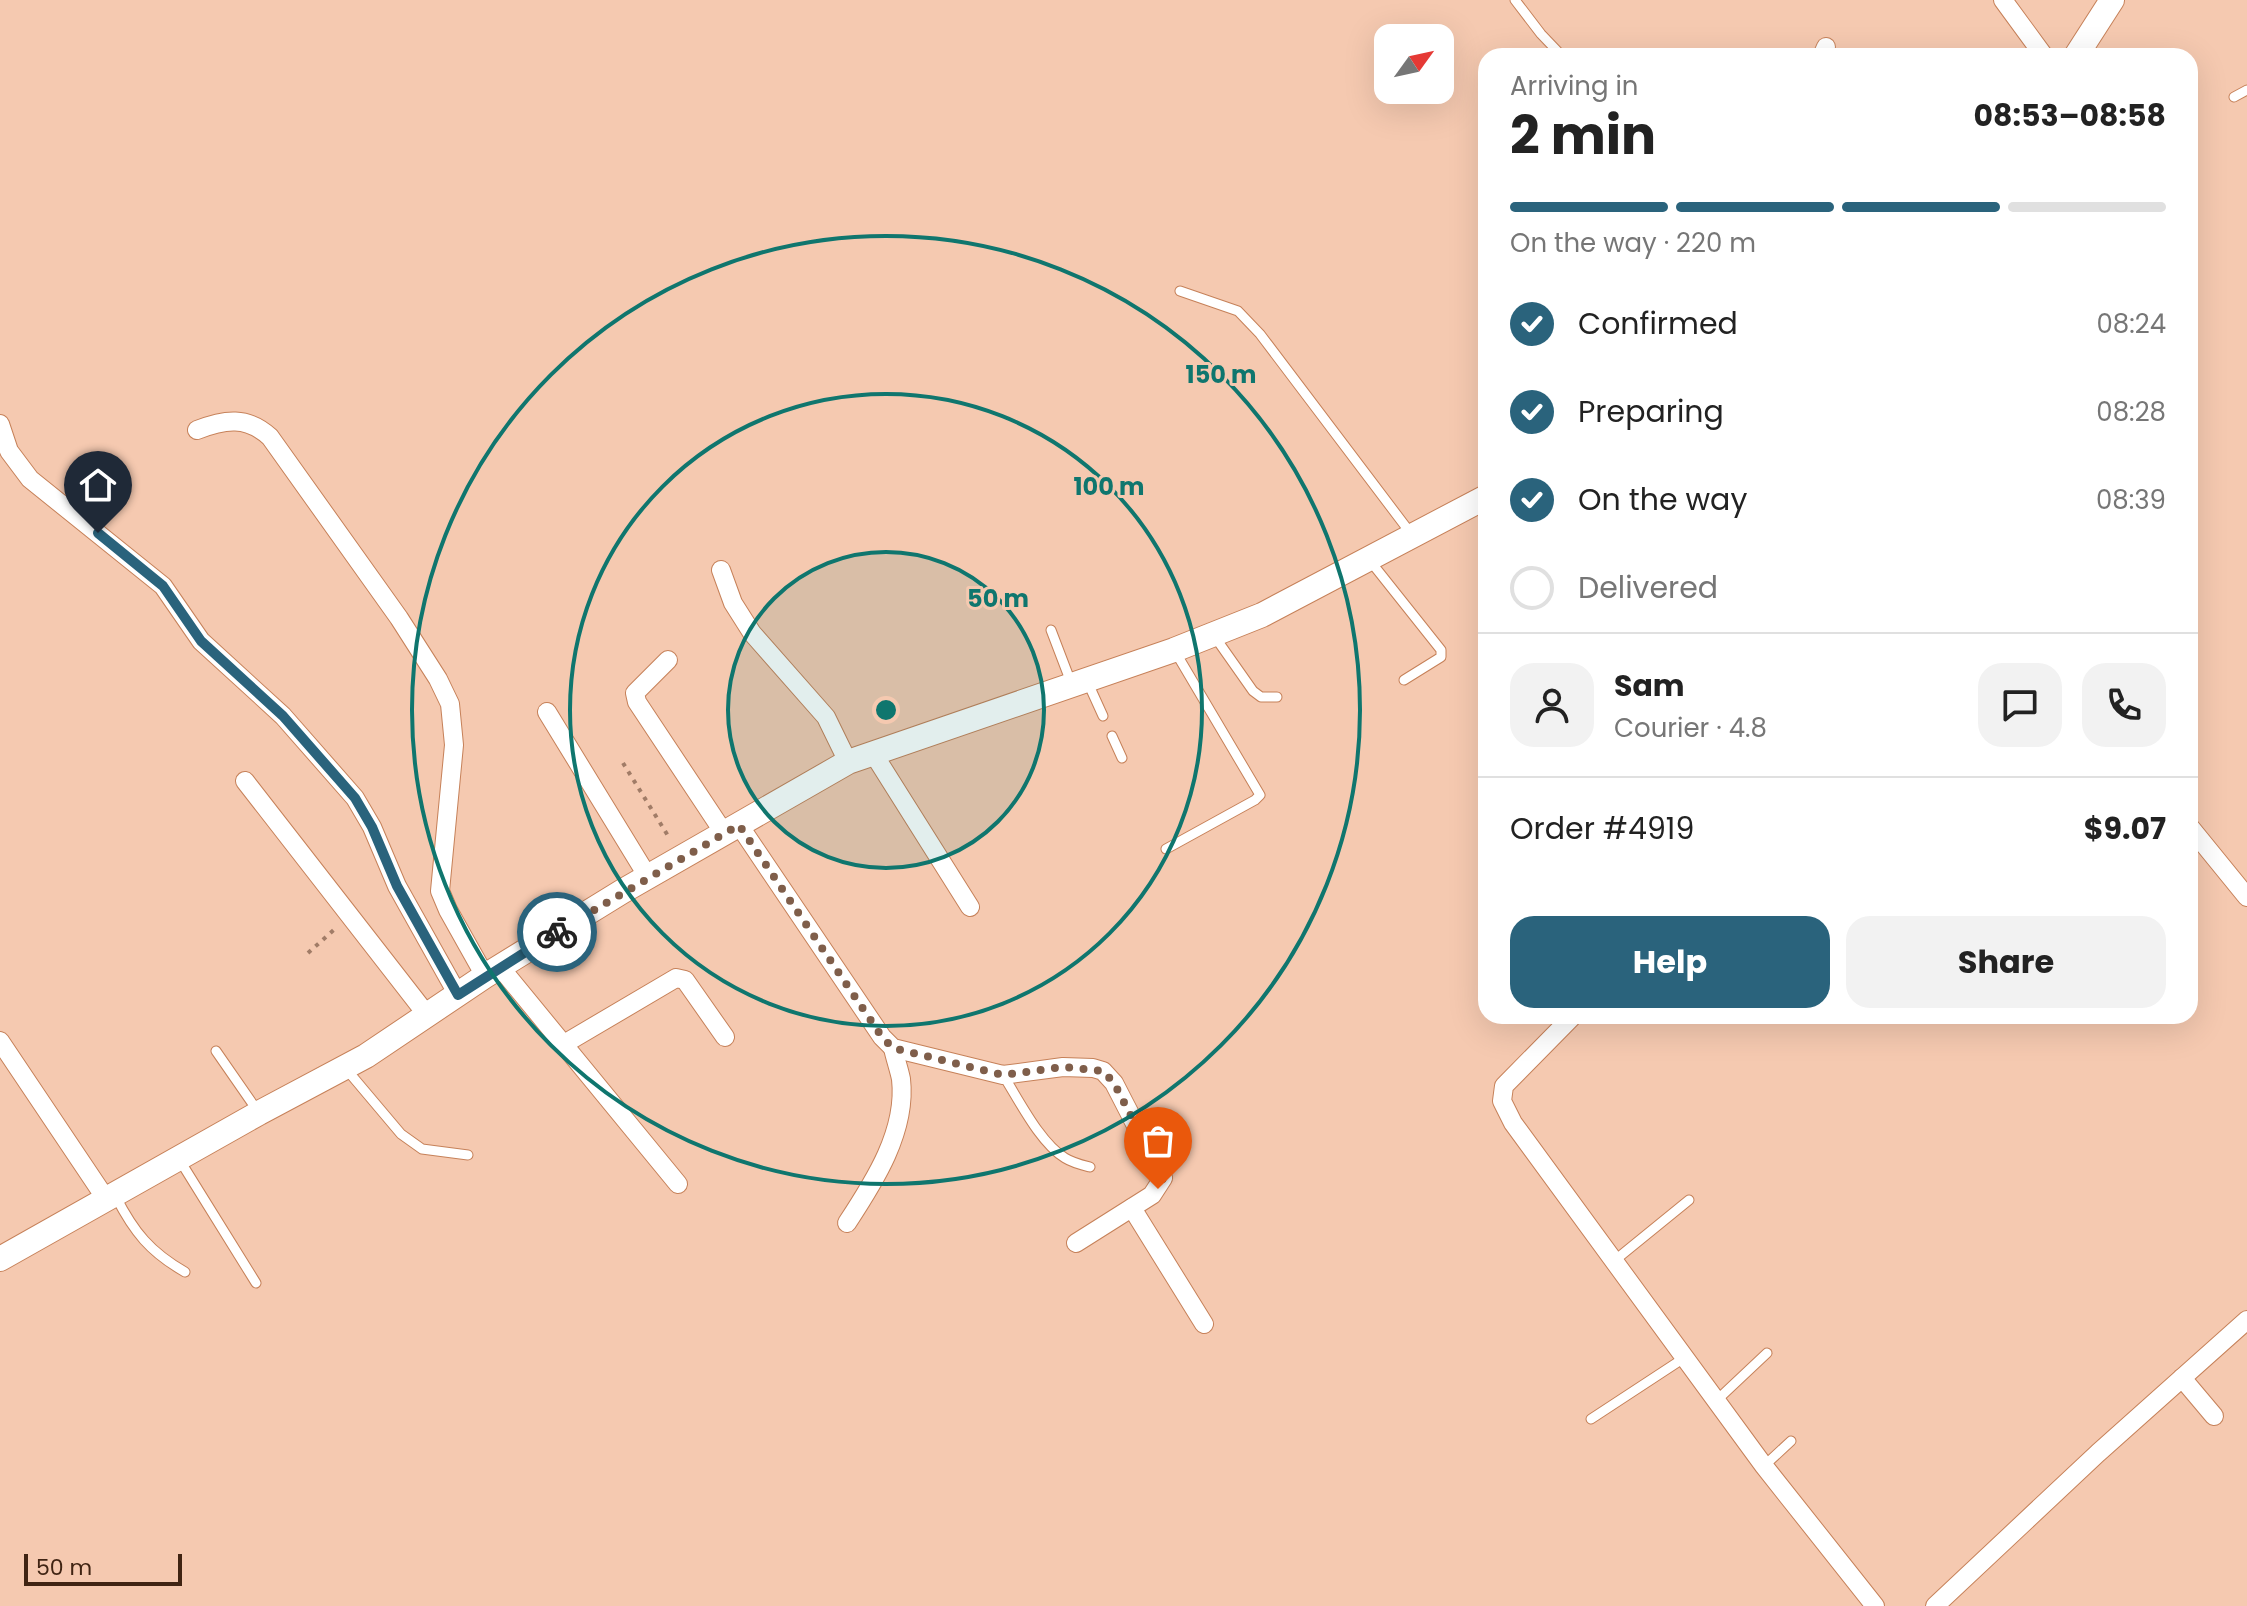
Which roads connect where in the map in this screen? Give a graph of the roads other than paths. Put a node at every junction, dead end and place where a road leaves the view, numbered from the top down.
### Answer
1 (1515, 0) edge
2 (2003, 0) edge
3 (2112, 0) edge
4 (1554, 48) edge
5 (2038, 48) edge
6 (2081, 48) edge
7 (2247, 90) edge
8 (2234, 97) dead end
9 (1180, 291) dead end
10 (0, 424) edge
11 (197, 430) dead end
12 (1478, 501) edge
13 (1412, 535) junction
14 (1368, 559) junction
15 (721, 570) dead end
16 (1051, 630) dead end
17 (1213, 634) junction
18 (1174, 650) junction
19 (668, 660) dead end
20 (1404, 680) dead end
21 (1080, 682) junction
22 (1277, 697) dead end
23 (547, 712) dead end
24 (1103, 716) dead end
25 (1112, 736) dead end
26 (873, 753) junction
27 (1122, 758) dead end
28 (848, 762) junction
29 (245, 781) dead end
30 (731, 829) junction
31 (2198, 837) edge
32 (1166, 849) dead end
33 (648, 877) junction
34 (2247, 897) edge
35 (970, 907) dead end
36 (493, 972) junction
37 (458, 995) junction
38 (427, 1015) junction
39 (1565, 1024) edge
40 (725, 1037) dead end
41 (0, 1041) edge
42 (564, 1044) junction
43 (893, 1048) junction
44 (216, 1051) dead end
45 (345, 1067) junction
46 (1003, 1075) junction
47 (259, 1113) junction
48 (468, 1155) dead end
49 (179, 1159) junction
50 (1090, 1167) dead end
51 (678, 1184) dead end
52 (110, 1196) junction
53 (1689, 1200) dead end
54 (1132, 1208) junction
55 (847, 1223) dead end
56 (1076, 1243) dead end
57 (0, 1259) edge
58 (1613, 1262) junction
59 (185, 1272) dead end
60 (256, 1283) dead end
61 (2247, 1322) edge
62 (1204, 1324) dead end
63 (1767, 1353) dead end
64 (1684, 1358) junction
65 (2182, 1378) junction
66 (1716, 1401) junction
67 (2214, 1416) dead end
68 (1591, 1419) dead end
69 (1791, 1441) dead end
70 (1764, 1466) junction
71 (1875, 1606) edge
72 (1935, 1606) edge

1 - 4 lane
2 - 5 street
3 - 6 street
7 - 8 lane
9 - 13 lane
10 - 37 street
11 - 36 street
12 - 13 street
13 - 14 street
14 - 17 street
14 - 20 lane
15 - 28 street
16 - 21 lane
17 - 18 street
17 - 22 lane
18 - 21 street
18 - 32 lane
19 - 30 street
21 - 24 lane
21 - 26 street
23 - 33 street
25 - 27 lane
26 - 28 street
26 - 35 street
28 - 30 street
29 - 38 street
30 - 33 street
30 - 43 street
31 - 34 street
33 - 36 street
36 - 37 street
36 - 42 street
37 - 38 street
38 - 45 street
39 - 58 street
40 - 42 street
41 - 52 street
42 - 51 street
43 - 46 street
43 - 55 street
44 - 47 lane
45 - 47 street
45 - 48 lane
46 - 50 lane
46 - 54 street
47 - 49 street
49 - 52 street
49 - 60 lane
52 - 57 street
52 - 59 lane
53 - 58 lane
54 - 56 street
54 - 62 street
58 - 64 street
61 - 65 street
63 - 66 lane
64 - 66 street
64 - 68 lane
65 - 67 street
65 - 72 street
66 - 70 street
69 - 70 lane
70 - 71 street

